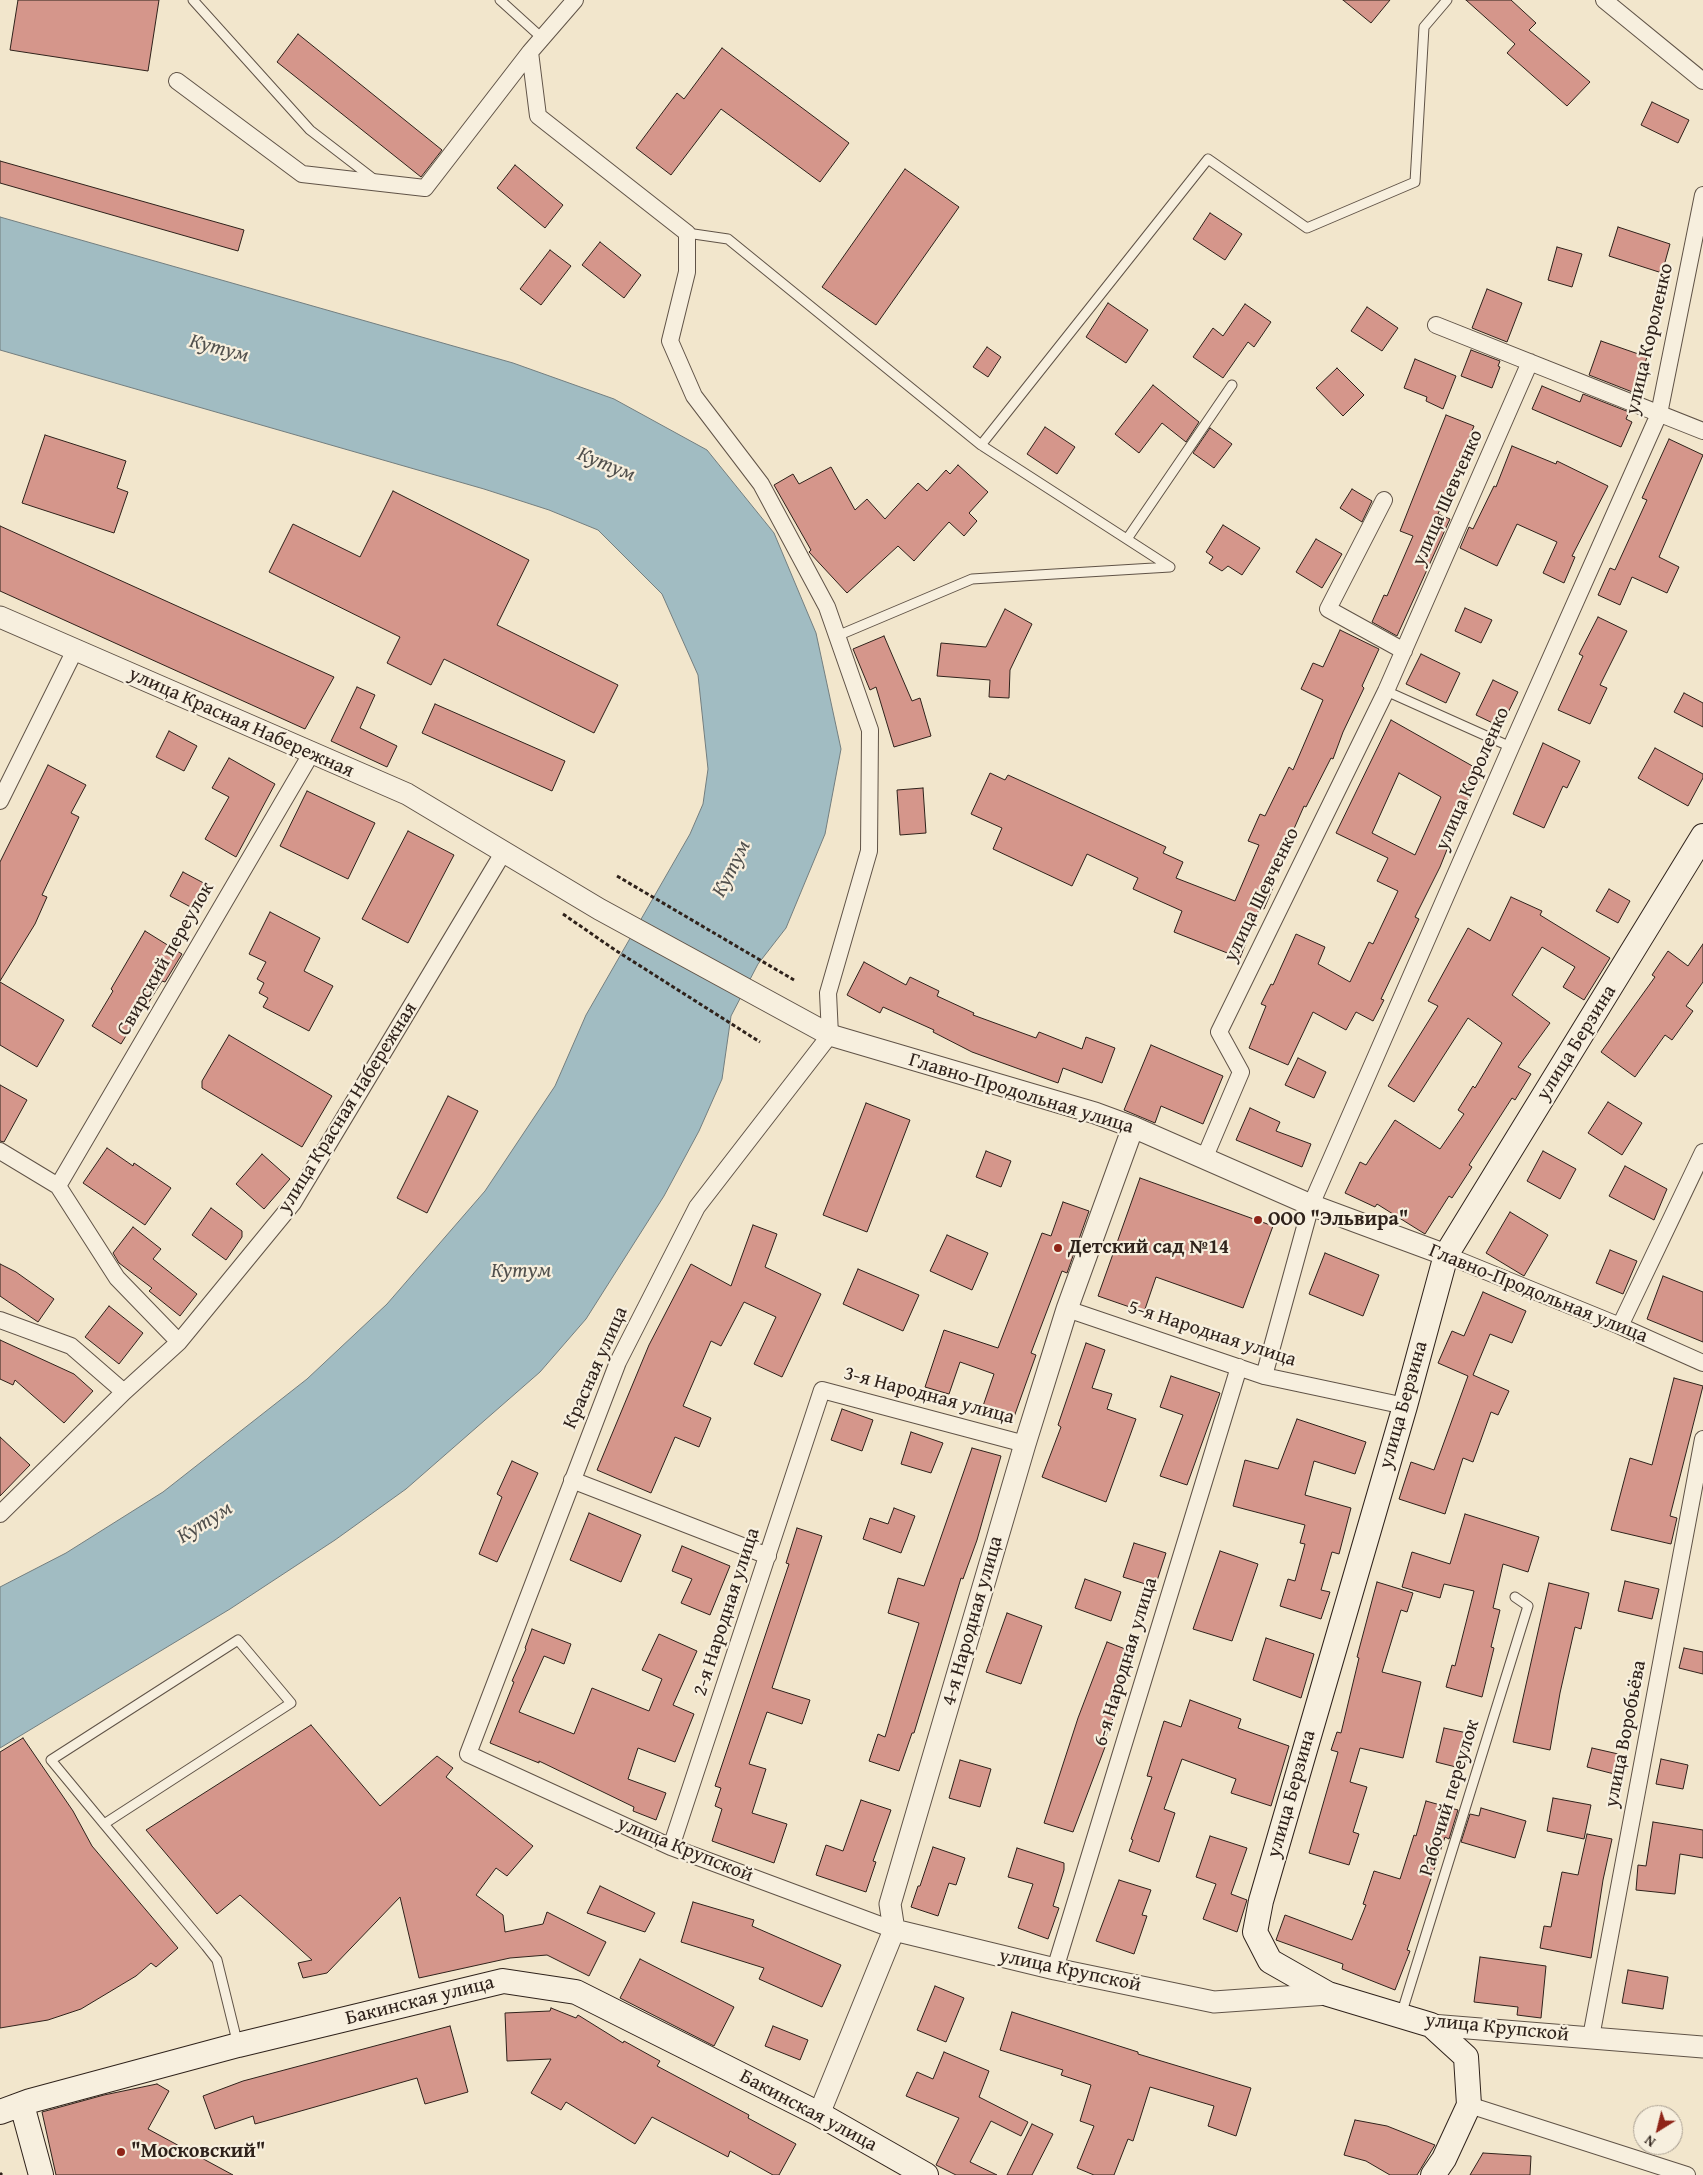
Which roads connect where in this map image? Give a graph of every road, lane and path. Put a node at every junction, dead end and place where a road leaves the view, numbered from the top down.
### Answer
1 (193, 0) edge
2 (500, 0) edge
3 (575, 0) edge
4 (1447, 0) edge
5 (1604, 0) edge
6 (542, 38) junction
7 (530, 52) junction
8 (177, 81) dead end
9 (1703, 81) edge
10 (378, 181) junction
11 (1703, 195) edge
12 (687, 233) junction
13 (1436, 325) dead end
14 (1530, 362) junction
15 (1232, 385) dead end
16 (1658, 414) junction
17 (1703, 431) edge
18 (981, 445) junction
19 (1384, 500) dead end
20 (1127, 539) junction
21 (0, 618) edge
22 (837, 636) junction
23 (75, 650) junction
24 (1404, 651) junction
25 (1386, 691) junction
26 (1511, 747) junction
27 (311, 754) junction
28 (0, 801) edge
29 (1703, 836) edge
30 (503, 852) junction
31 (617, 876) dead end
32 (599, 909) joint
33 (559, 912) dead end
34 (794, 980) dead end
35 (830, 1035) junction
36 (760, 1042) dead end
37 (1133, 1127) junction
38 (0, 1152) edge
39 (1703, 1152) edge
40 (1204, 1159) junction
41 (58, 1186) junction
42 (1311, 1205) junction
43 (1446, 1255) junction
44 (1067, 1309) junction
45 (0, 1320) edge
46 (1620, 1326) junction
47 (179, 1342) junction
48 (1703, 1363) edge
49 (1239, 1367) junction
50 (1264, 1376) junction
51 (822, 1390) joint
52 (124, 1392) junction
53 (1405, 1406) junction
54 (1703, 1439) edge
55 (1025, 1444) junction
56 (572, 1480) junction
57 (1, 1513) edge
58 (768, 1556) junction
59 (1515, 1597) dead end
60 (468, 1754) joint
61 (104, 1824) junction
62 (671, 1847) junction
63 (894, 1930) junction
64 (1055, 1969) junction
65 (1328, 1994) junction
66 (1401, 2015) junction
67 (1432, 2025) junction
68 (1591, 2037) junction
69 (238, 2045) junction
70 (1703, 2047) edge
71 (1469, 2105) junction
72 (11, 2108) edge
73 (819, 2114) junction
74 (41, 2175) edge
75 (926, 2175) edge
76 (1433, 2175) edge
77 (1686, 2175) edge

1 - 10 lane
2 - 6 lane
3 - 6 street
4 - 18 lane
5 - 9 street
6 - 7 street
7 - 10 street
7 - 12 street
8 - 10 street
11 - 16 street, улица Короленко
12 - 18 lane
12 - 22 street
13 - 14 street
14 - 16 street
14 - 24 street, улица Шевченко
15 - 20 lane
16 - 17 street
16 - 26 street, улица Короленко
18 - 20 lane
19 - 24 street
20 - 22 lane
21 - 23 street, улица Красная Набережная
22 - 35 street
23 - 27 street, улица Красная Набережная
23 - 28 street
24 - 25 street, улица Шевченко
25 - 26 lane
25 - 40 street, улица Шевченко
26 - 42 street, улица Короленко
27 - 30 street, улица Красная Набережная
27 - 41 street, Свирский переулок
29 - 43 main road, улица Берзина
30 - 32 street, улица Красная Набережная
30 - 47 street, улица Красная Набережная
31 - 34 path
32 - 35 street, Главно-Продольная улица
33 - 36 path
35 - 37 street, Главно-Продольная улица
35 - 56 street, Красная улица
37 - 40 street, Главно-Продольная улица
37 - 44 street, 4-я Народная улица
38 - 41 street
39 - 46 street
40 - 42 street, Главно-Продольная улица
41 - 47 street
42 - 43 street, Главно-Продольная улица
42 - 50 street, улица Короленко
43 - 46 street, Главно-Продольная улица
43 - 53 main road, улица Берзина
44 - 49 street, 5-я Народная улица
44 - 55 street, 4-я Народная улица
45 - 52 street
46 - 48 street, Главно-Продольная улица
47 - 52 street, улица Красная Набережная
49 - 50 street, 5-я Народная улица
49 - 64 street, 6-я Народная улица
50 - 53 street, 5-я Народная улица
51 - 55 street, 3-я Народная улица
51 - 58 street, 2-я Народная улица
52 - 57 street, улица Красная Набережная
53 - 65 main road, улица Берзина
54 - 68 street, улица Воробьёва
55 - 63 street, 4-я Народная улица
56 - 58 street
56 - 60 street, Красная улица
58 - 62 street, 2-я Народная улица
59 - 66 lane, Рабочий переулок
60 - 62 street, улица Крупской
61 - 61 lane
61 - 69 lane
62 - 63 street, улица Крупской
63 - 64 street, улица Крупской
63 - 73 street
64 - 65 street, улица Крупской
65 - 66 main road, улица Крупской
66 - 67 main road, улица Крупской
67 - 68 street, улица Крупской
67 - 71 main road
68 - 70 street, улица Крупской
69 - 72 main road, Бакинская улица
69 - 73 main road, Бакинская улица
71 - 76 main road
71 - 77 street
72 - 74 main road
73 - 75 main road, Бакинская улица

